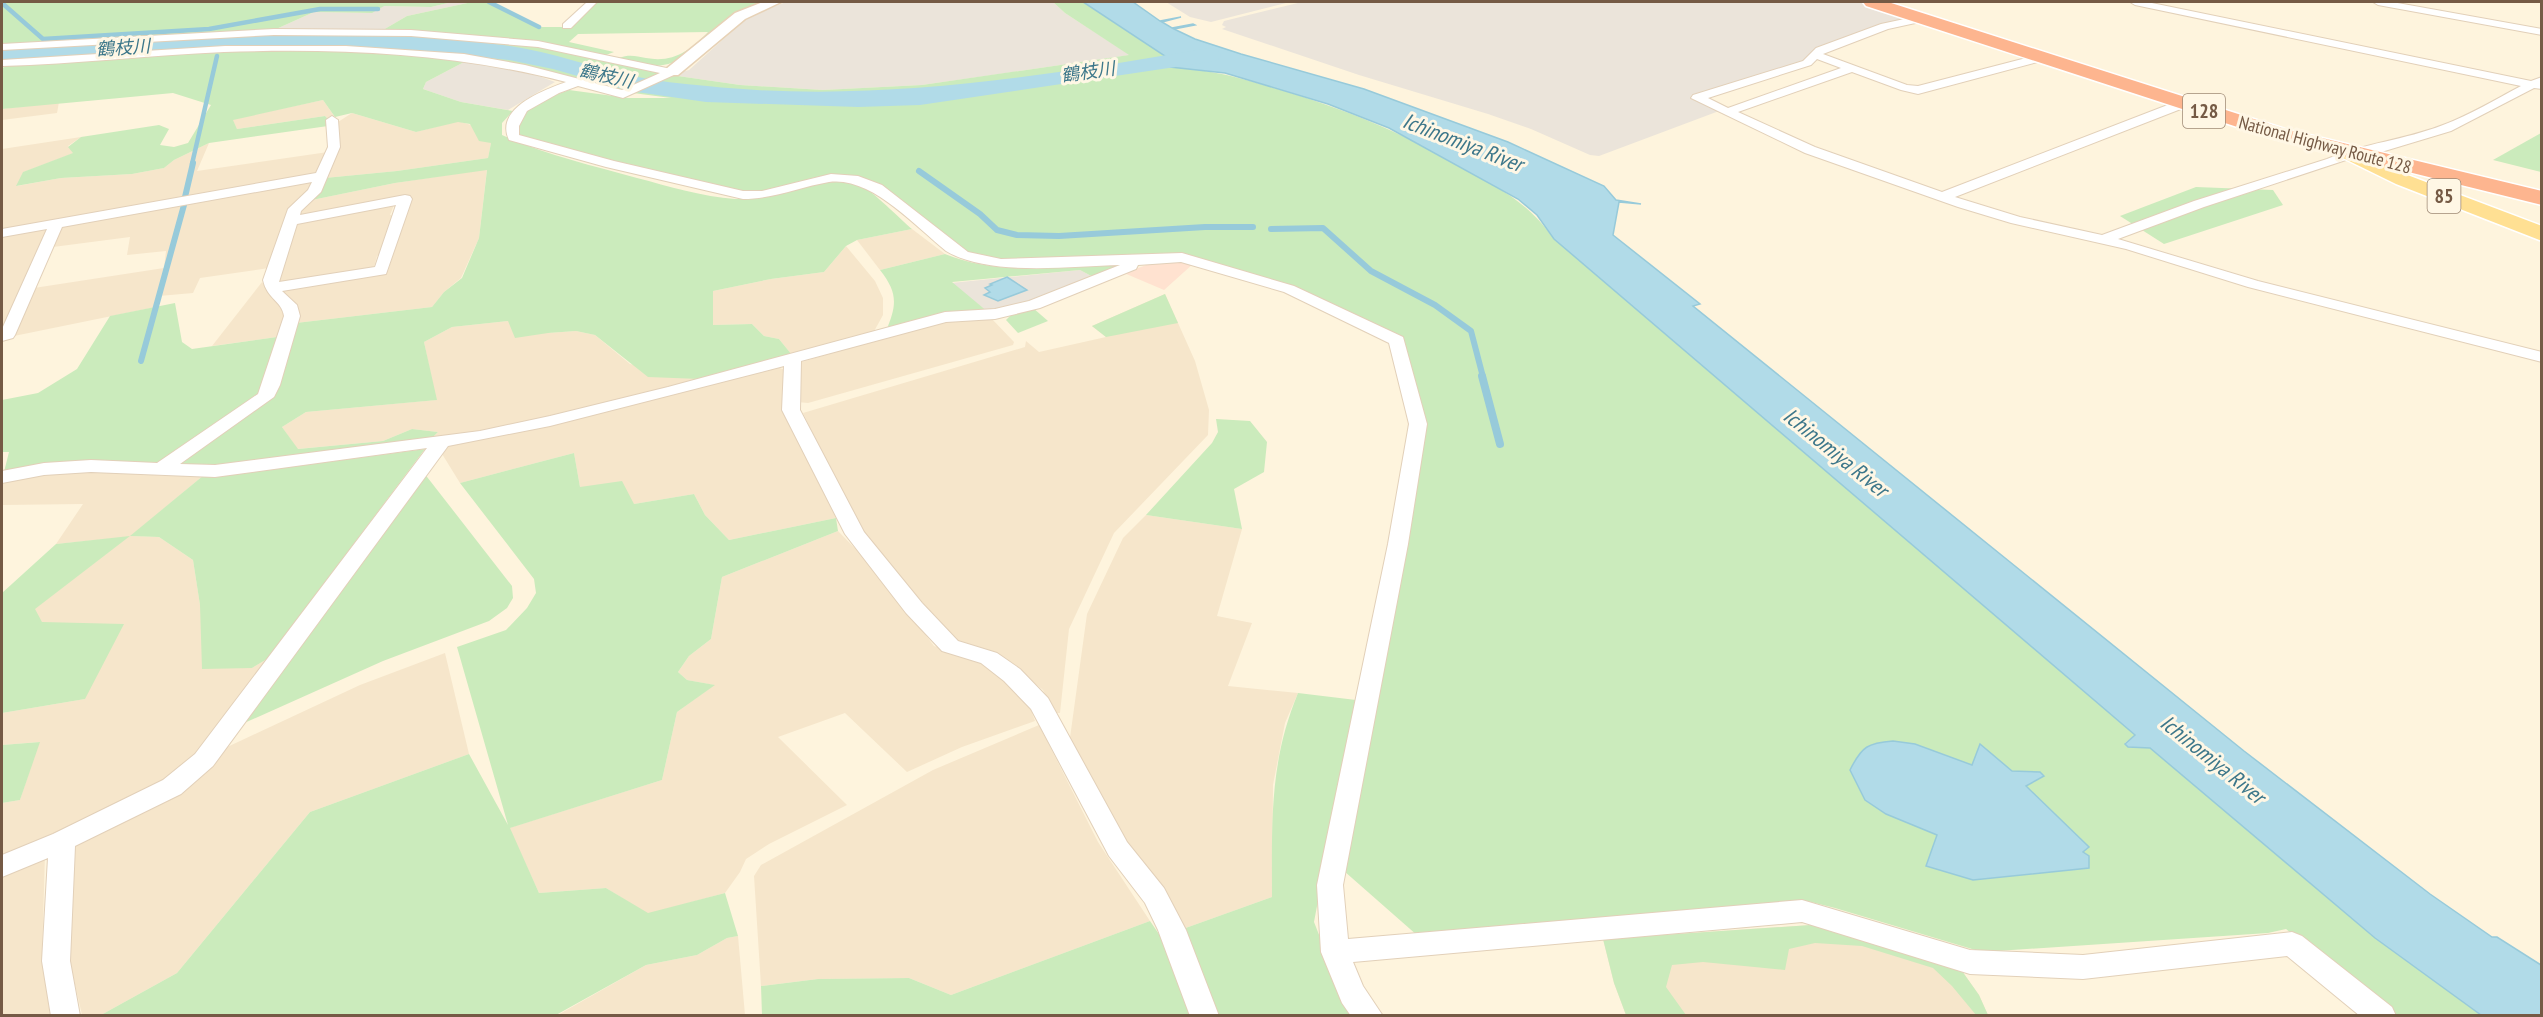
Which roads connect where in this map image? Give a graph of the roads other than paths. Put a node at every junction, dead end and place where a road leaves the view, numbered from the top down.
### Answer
1 (592, 2) edge
2 (774, 2) edge
3 (1872, 2) edge
4 (2135, 2) edge
5 (2378, 2) edge
6 (1911, 14) junction
7 (567, 26) dead end
8 (2541, 32) edge
9 (2, 47) edge
10 (1815, 55) junction
11 (2034, 55) junction
12 (2, 63) edge
13 (1853, 68) junction
14 (669, 73) junction
15 (575, 83) junction
16 (2539, 84) edge
17 (2182, 104) junction
18 (1728, 112) junction
19 (332, 120) dead end
20 (2350, 154) junction
21 (321, 176) junction
22 (1944, 196) junction
23 (2541, 198) edge
24 (291, 221) junction
25 (56, 224) junction
26 (2, 233) edge
27 (2541, 234) edge
28 (2105, 239) junction
29 (1144, 260) junction
30 (273, 288) junction
31 (2, 336) edge
32 (2541, 357) edge
33 (793, 359) junction
34 (442, 441) junction
35 (159, 470) junction
36 (2, 477) edge
37 (62, 841) junction
38 (2, 866) edge
39 (1335, 952) junction
40 (66, 1016) edge
41 (1205, 1016) edge
42 (1369, 1016) edge
43 (2382, 1016) edge

1 - 7 street
2 - 14 street
3 - 6 highway, National Highway Route 128 / 128
4 - 16 street
5 - 8 street
6 - 10 street
6 - 11 highway, National Highway Route 128 / 128
9 - 14 street
10 - 13 street
10 - 18 street
11 - 13 street
11 - 17 highway, National Highway Route 128 / 128
12 - 15 street
13 - 18 street
14 - 15 street
15 - 29 street
16 - 20 street
17 - 20 highway, National Highway Route 128 / 128
17 - 22 street
18 - 22 street
19 - 21 street
20 - 23 highway, National Highway Route 128 / 128
20 - 27 main road, 85
20 - 28 street
21 - 24 street
21 - 25 street
22 - 28 street
24 - 30 street
24 - 30 street
25 - 26 street
25 - 31 street
28 - 32 street
29 - 33 street
29 - 39 street
30 - 35 street
33 - 34 street
33 - 41 street
34 - 35 street
34 - 37 street
35 - 36 street
37 - 38 street
37 - 40 street
39 - 42 street
39 - 43 street

